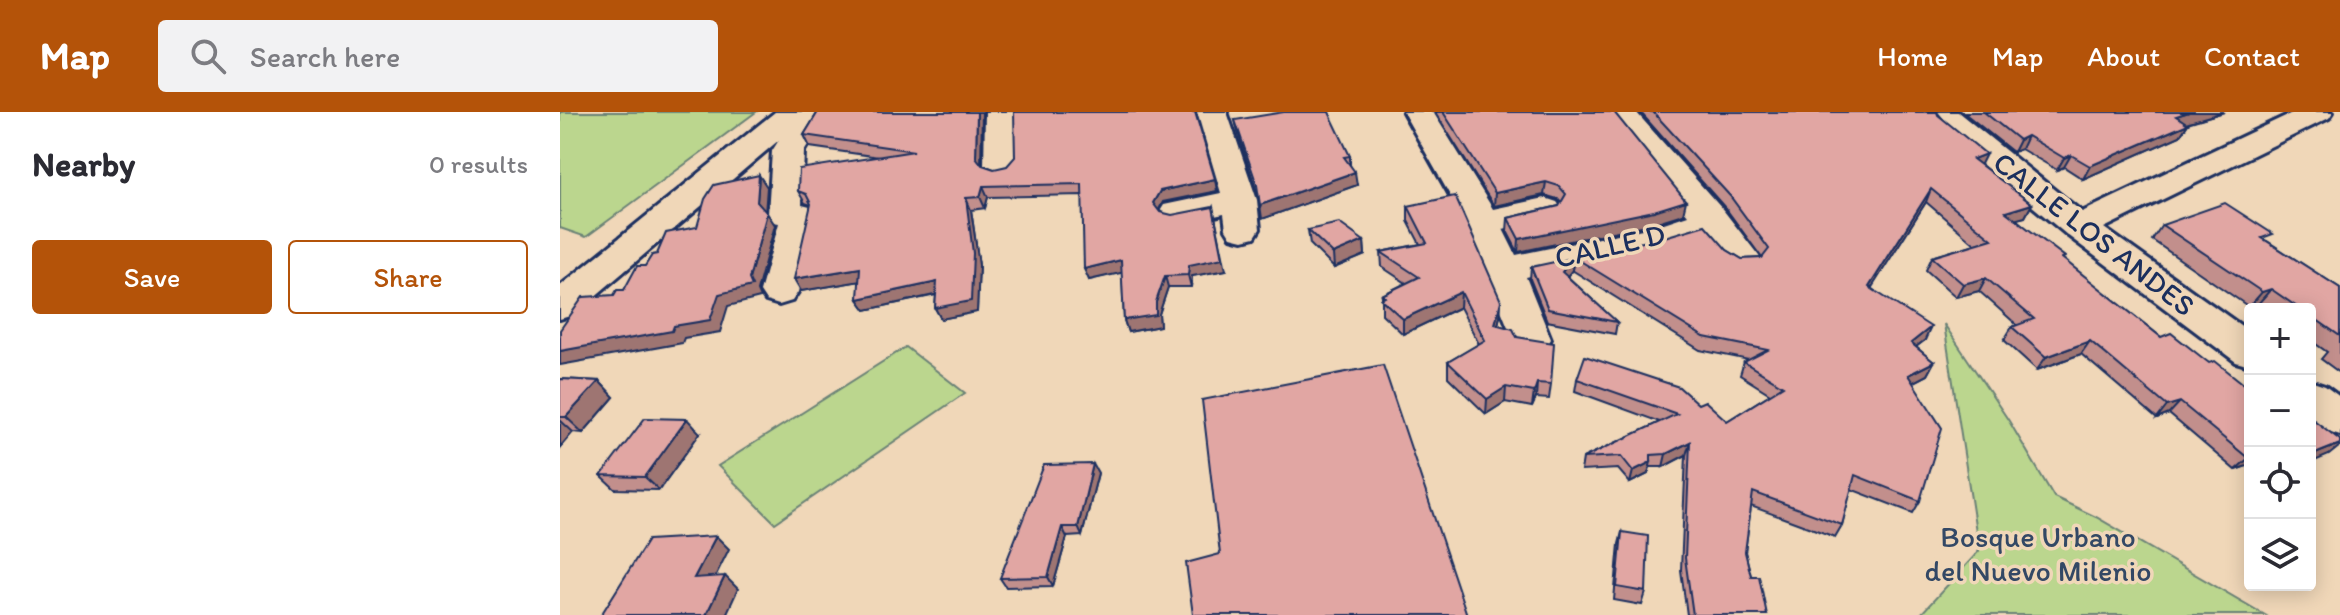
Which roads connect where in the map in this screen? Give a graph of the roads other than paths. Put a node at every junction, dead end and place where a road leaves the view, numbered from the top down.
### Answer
1 (794, 112) edge
2 (813, 112) edge
3 (1000, 112) edge
4 (1418, 112) edge
5 (1620, 112) edge
6 (1943, 112) edge
7 (2318, 112) edge
8 (1224, 119) edge
9 (1000, 168) edge
10 (1545, 209) edge
11 (1176, 213) edge
12 (1712, 219) junction
13 (1485, 222) junction
14 (2079, 227) junction
15 (1744, 260) edge
16 (1506, 269) junction
17 (779, 292) dead end
18 (560, 306) edge
19 (1531, 339) edge
20 (2244, 348) edge
21 (2316, 401) edge
22 (2340, 419) edge

1 - 18 street
2 - 17 street
3 - 9 street
4 - 13 street
5 - 12 street
6 - 14 street, CALLE LOS ANDES
7 - 14 street
8 - 11 street
10 - 13 street
12 - 15 street
12 - 16 street, CALLE D
13 - 16 street
14 - 20 street, CALLE LOS ANDES
16 - 19 street
21 - 22 street

